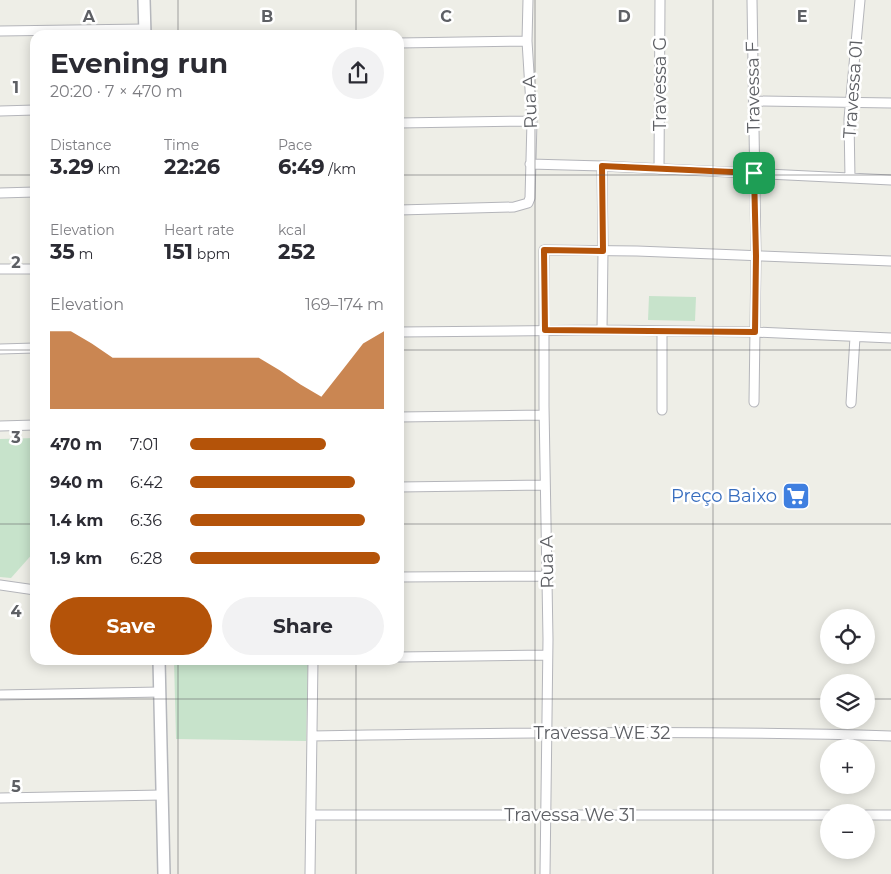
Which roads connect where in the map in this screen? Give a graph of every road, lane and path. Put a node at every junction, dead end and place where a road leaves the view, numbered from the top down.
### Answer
1 (144, 0) edge
2 (528, 0) edge
3 (660, 0) edge
4 (752, 0) edge
5 (860, 0) edge
6 (144, 30) edge
7 (0, 31) edge
8 (30, 31) edge
9 (527, 41) junction
10 (404, 43) edge
11 (754, 101) junction
12 (851, 102) junction
13 (891, 103) edge
14 (30, 110) edge
15 (0, 111) edge
16 (532, 121) junction
17 (404, 123) edge
18 (530, 164) junction
19 (602, 166) junction
20 (659, 169) junction
21 (754, 173) junction
22 (850, 178) junction
23 (891, 180) edge
24 (30, 192) edge
25 (0, 193) edge
26 (404, 210) edge
27 (603, 251) junction
28 (756, 256) junction
29 (891, 261) edge
30 (0, 269) edge
31 (30, 269) edge
32 (545, 330) junction
33 (602, 330) junction
34 (662, 331) junction
35 (404, 332) edge
36 (755, 332) junction
37 (855, 337) junction
38 (891, 338) edge
39 (30, 348) edge
40 (0, 349) edge
41 (754, 402) dead end
42 (851, 403) dead end
43 (662, 410) dead end
44 (544, 415) junction
45 (404, 417) edge
46 (30, 425) edge
47 (0, 426) edge
48 (545, 485) junction
49 (404, 487) edge
50 (547, 576) junction
51 (404, 577) edge
52 (0, 585) edge
53 (30, 589) edge
54 (547, 655) junction
55 (404, 657) edge
56 (159, 665) edge
57 (313, 665) edge
58 (160, 692) junction
59 (0, 695) edge
60 (546, 733) junction
61 (312, 736) junction
62 (891, 736) edge
63 (162, 795) junction
64 (0, 798) edge
65 (547, 814) junction
66 (891, 814) edge
67 (311, 815) junction
68 (820, 815) edge
69 (875, 815) edge
70 (164, 874) edge
71 (310, 874) edge
72 (546, 874) edge

1 - 6 main road
2 - 9 street, Rua A
3 - 20 street, Travessa G
4 - 11 street, Travessa F
5 - 12 street, Travessa 01
7 - 8 street
9 - 10 street
9 - 16 street, Rua A
11 - 12 street
11 - 21 street, Travessa F
12 - 13 street
12 - 22 street, Travessa 01
14 - 15 street
16 - 17 street
16 - 18 street, Rua A
18 - 19 street
18 - 26 street, Rua A
19 - 20 street
19 - 27 street
20 - 21 street
21 - 22 street
21 - 28 street, Travessa F
22 - 23 street
24 - 25 street
27 - 28 street
27 - 32 street, Rua A
27 - 33 street
28 - 29 street
28 - 36 street, Travessa F
30 - 31 street
32 - 33 street
32 - 35 street
32 - 44 street, Rua A
33 - 34 street
34 - 36 street
34 - 43 street
36 - 37 street
36 - 41 street, Travessa F
37 - 38 street
37 - 42 street
39 - 40 street
44 - 45 street
44 - 48 street, Rua A
46 - 47 street
48 - 49 street
48 - 50 street, Rua A
50 - 51 street
50 - 54 street, Rua A
52 - 53 street
54 - 55 street
54 - 60 street, Rua A
56 - 58 main road
57 - 61 street
58 - 59 street
58 - 63 main road
60 - 61 street, Travessa WE 32
60 - 62 street, Travessa WE 32
60 - 65 street, Rua A
61 - 67 street
63 - 64 street
63 - 70 main road
65 - 67 street, Travessa We 31
65 - 68 street, Travessa We 31
65 - 72 street, Rua A
66 - 69 street
67 - 71 street

